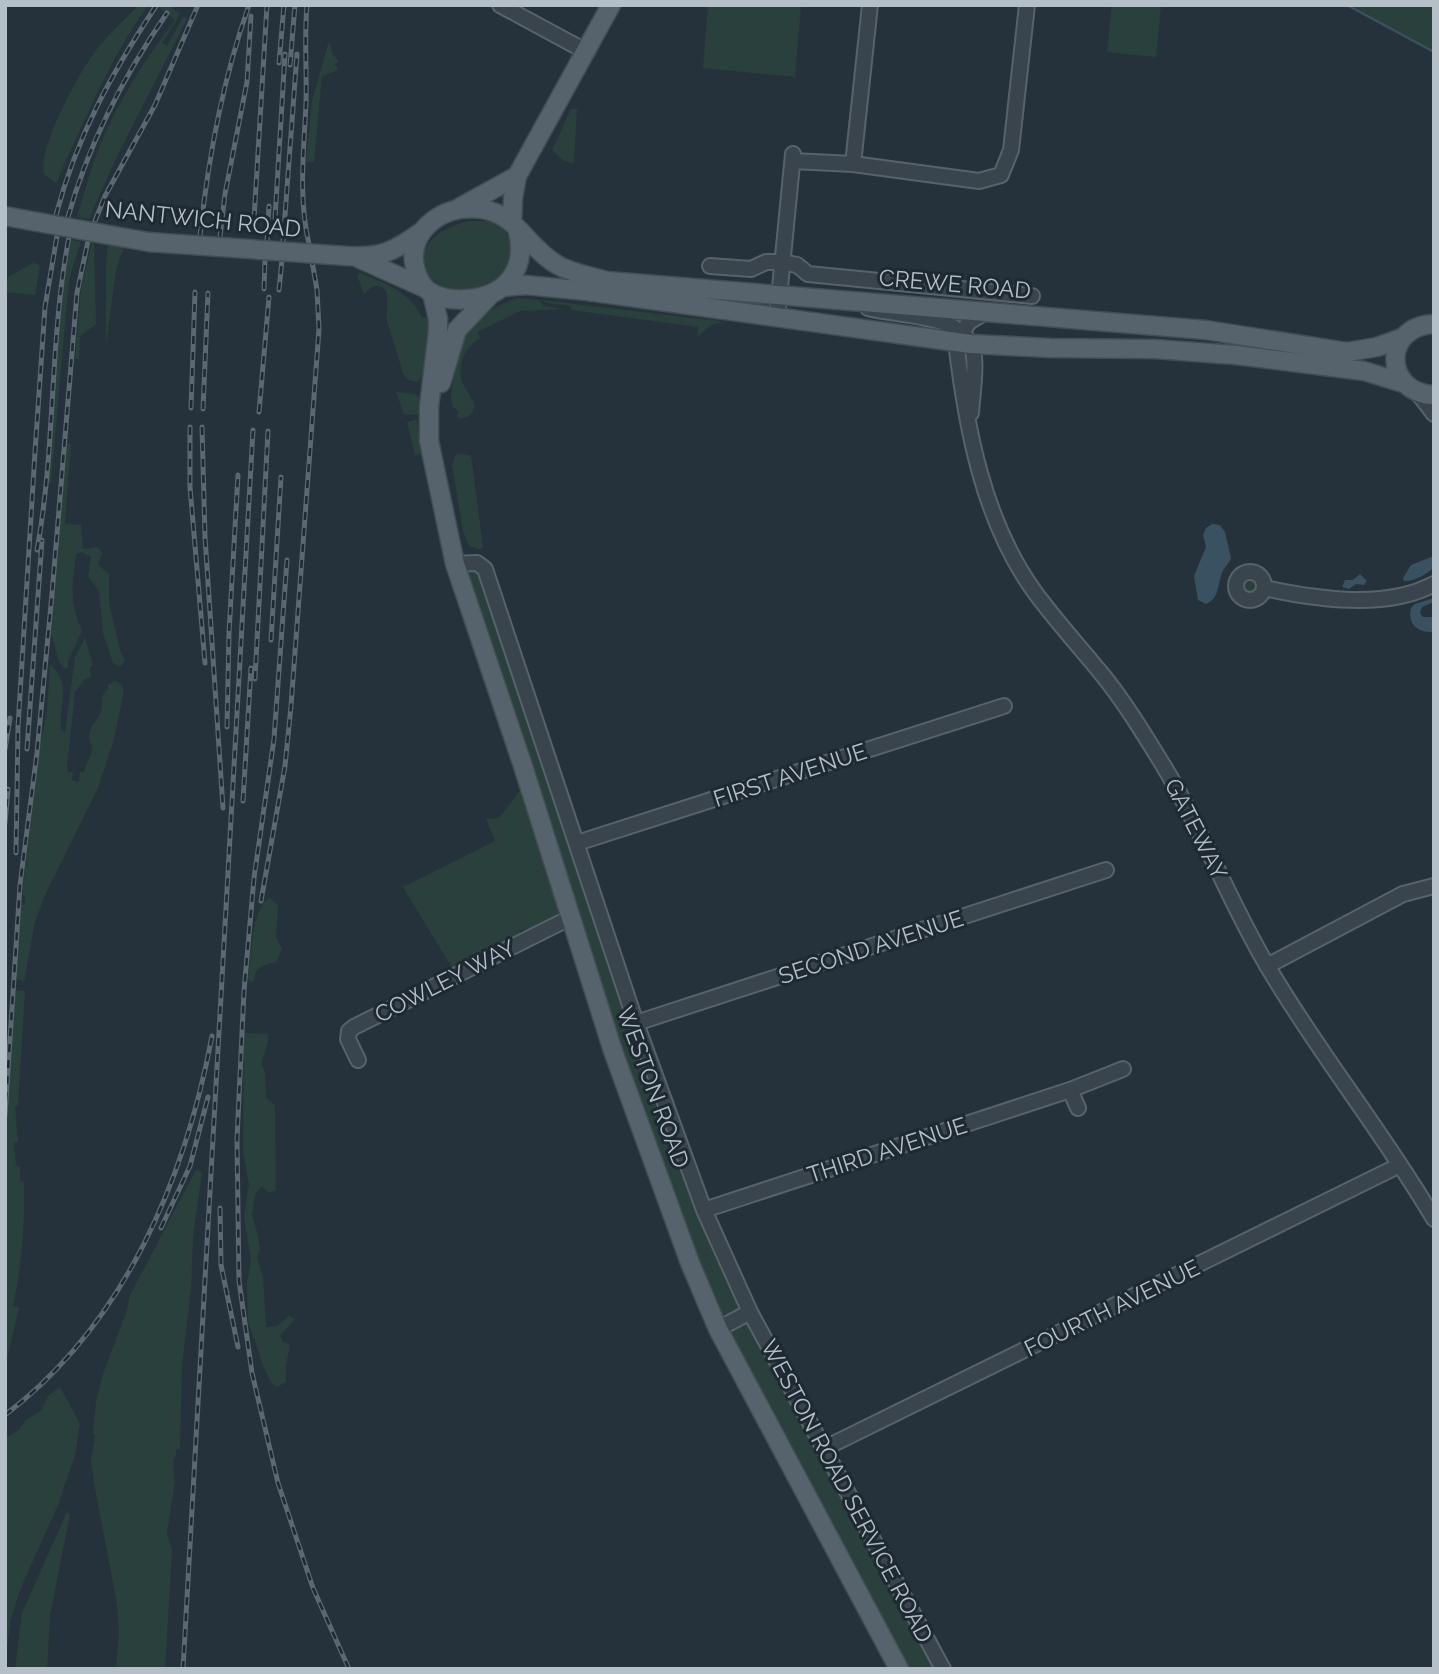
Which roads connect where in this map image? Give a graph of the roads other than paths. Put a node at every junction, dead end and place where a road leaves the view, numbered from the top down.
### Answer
1 (500, 5) edge
2 (611, 5) edge
3 (870, 5) edge
4 (1027, 5) edge
5 (587, 52) junction
6 (853, 164) junction
7 (517, 176) junction
8 (456, 209) junction
9 (5, 216) edge
10 (514, 225) junction
11 (421, 232) junction
12 (351, 256) junction
13 (781, 262) junction
14 (710, 266) dead end
15 (497, 290) junction
16 (430, 291) junction
17 (778, 295) junction
18 (1032, 296) dead end
19 (834, 298) junction
20 (987, 311) junction
21 (777, 318) junction
22 (1434, 324) edge
23 (1402, 338) junction
24 (963, 340) junction
25 (1418, 390) edge
26 (1434, 414) edge
27 (440, 489) junction
28 (455, 564) junction
29 (1434, 584) edge
30 (1265, 588) dead end
31 (1004, 706) dead end
32 (547, 758) junction
33 (523, 766) junction
34 (577, 843) junction
35 (1106, 870) dead end
36 (1434, 886) edge
37 (570, 918) junction
38 (1267, 966) junction
39 (636, 1023) junction
40 (358, 1060) dead end
41 (1123, 1069) dead end
42 (1070, 1090) junction
43 (1078, 1108) dead end
44 (1400, 1165) junction
45 (704, 1210) junction
46 (1434, 1219) edge
47 (750, 1312) junction
48 (718, 1329) junction
49 (823, 1449) junction
50 (899, 1669) edge
51 (943, 1669) edge

1 - 5 street
2 - 5 main road
3 - 6 street
4 - 6 street
5 - 7 main road
6 - 13 street
7 - 8 main road
7 - 10 main road
8 - 10 main road
8 - 11 main road
9 - 12 main road, NANTWICH ROAD, bridge
10 - 15 main road
10 - 17 main road, CREWE ROAD
11 - 12 main road, NANTWICH ROAD
11 - 16 main road
12 - 16 main road, NANTWICH ROAD
13 - 14 street
13 - 17 street
13 - 18 street, CREWE ROAD
15 - 16 main road
15 - 21 main road
15 - 27 main road, WESTON ROAD
16 - 27 main road, WESTON ROAD
17 - 19 main road, CREWE ROAD
17 - 21 street
19 - 20 main road, CREWE ROAD
19 - 24 street
20 - 23 main road, CREWE ROAD
20 - 24 street
21 - 24 main road
22 - 23 main road, CREWE ROAD
23 - 25 main road
24 - 25 main road
24 - 38 street, GATEWAY
25 - 26 street
27 - 28 main road, WESTON ROAD
28 - 32 street, WESTON ROAD SERVICE ROAD
28 - 33 main road, WESTON ROAD
29 - 30 street
31 - 34 street, FIRST AVENUE
32 - 33 street
32 - 34 street, WESTON ROAD SERVICE ROAD
33 - 37 main road, WESTON ROAD
34 - 39 street, WESTON ROAD SERVICE ROAD
35 - 39 street, SECOND AVENUE
36 - 38 street
37 - 40 street, COWLEY WAY
37 - 48 main road, WESTON ROAD
38 - 44 street, GATEWAY
39 - 45 street, WESTON ROAD SERVICE ROAD
41 - 42 street, THIRD AVENUE
42 - 43 street
42 - 45 street, THIRD AVENUE
44 - 46 street, GATEWAY
44 - 49 street, FOURTH AVENUE
45 - 47 street, WESTON ROAD SERVICE ROAD
47 - 48 street, WESTON ROAD SERVICE ROAD
47 - 49 street, WESTON ROAD SERVICE ROAD
48 - 50 main road, WESTON ROAD
49 - 51 street, WESTON ROAD SERVICE ROAD

